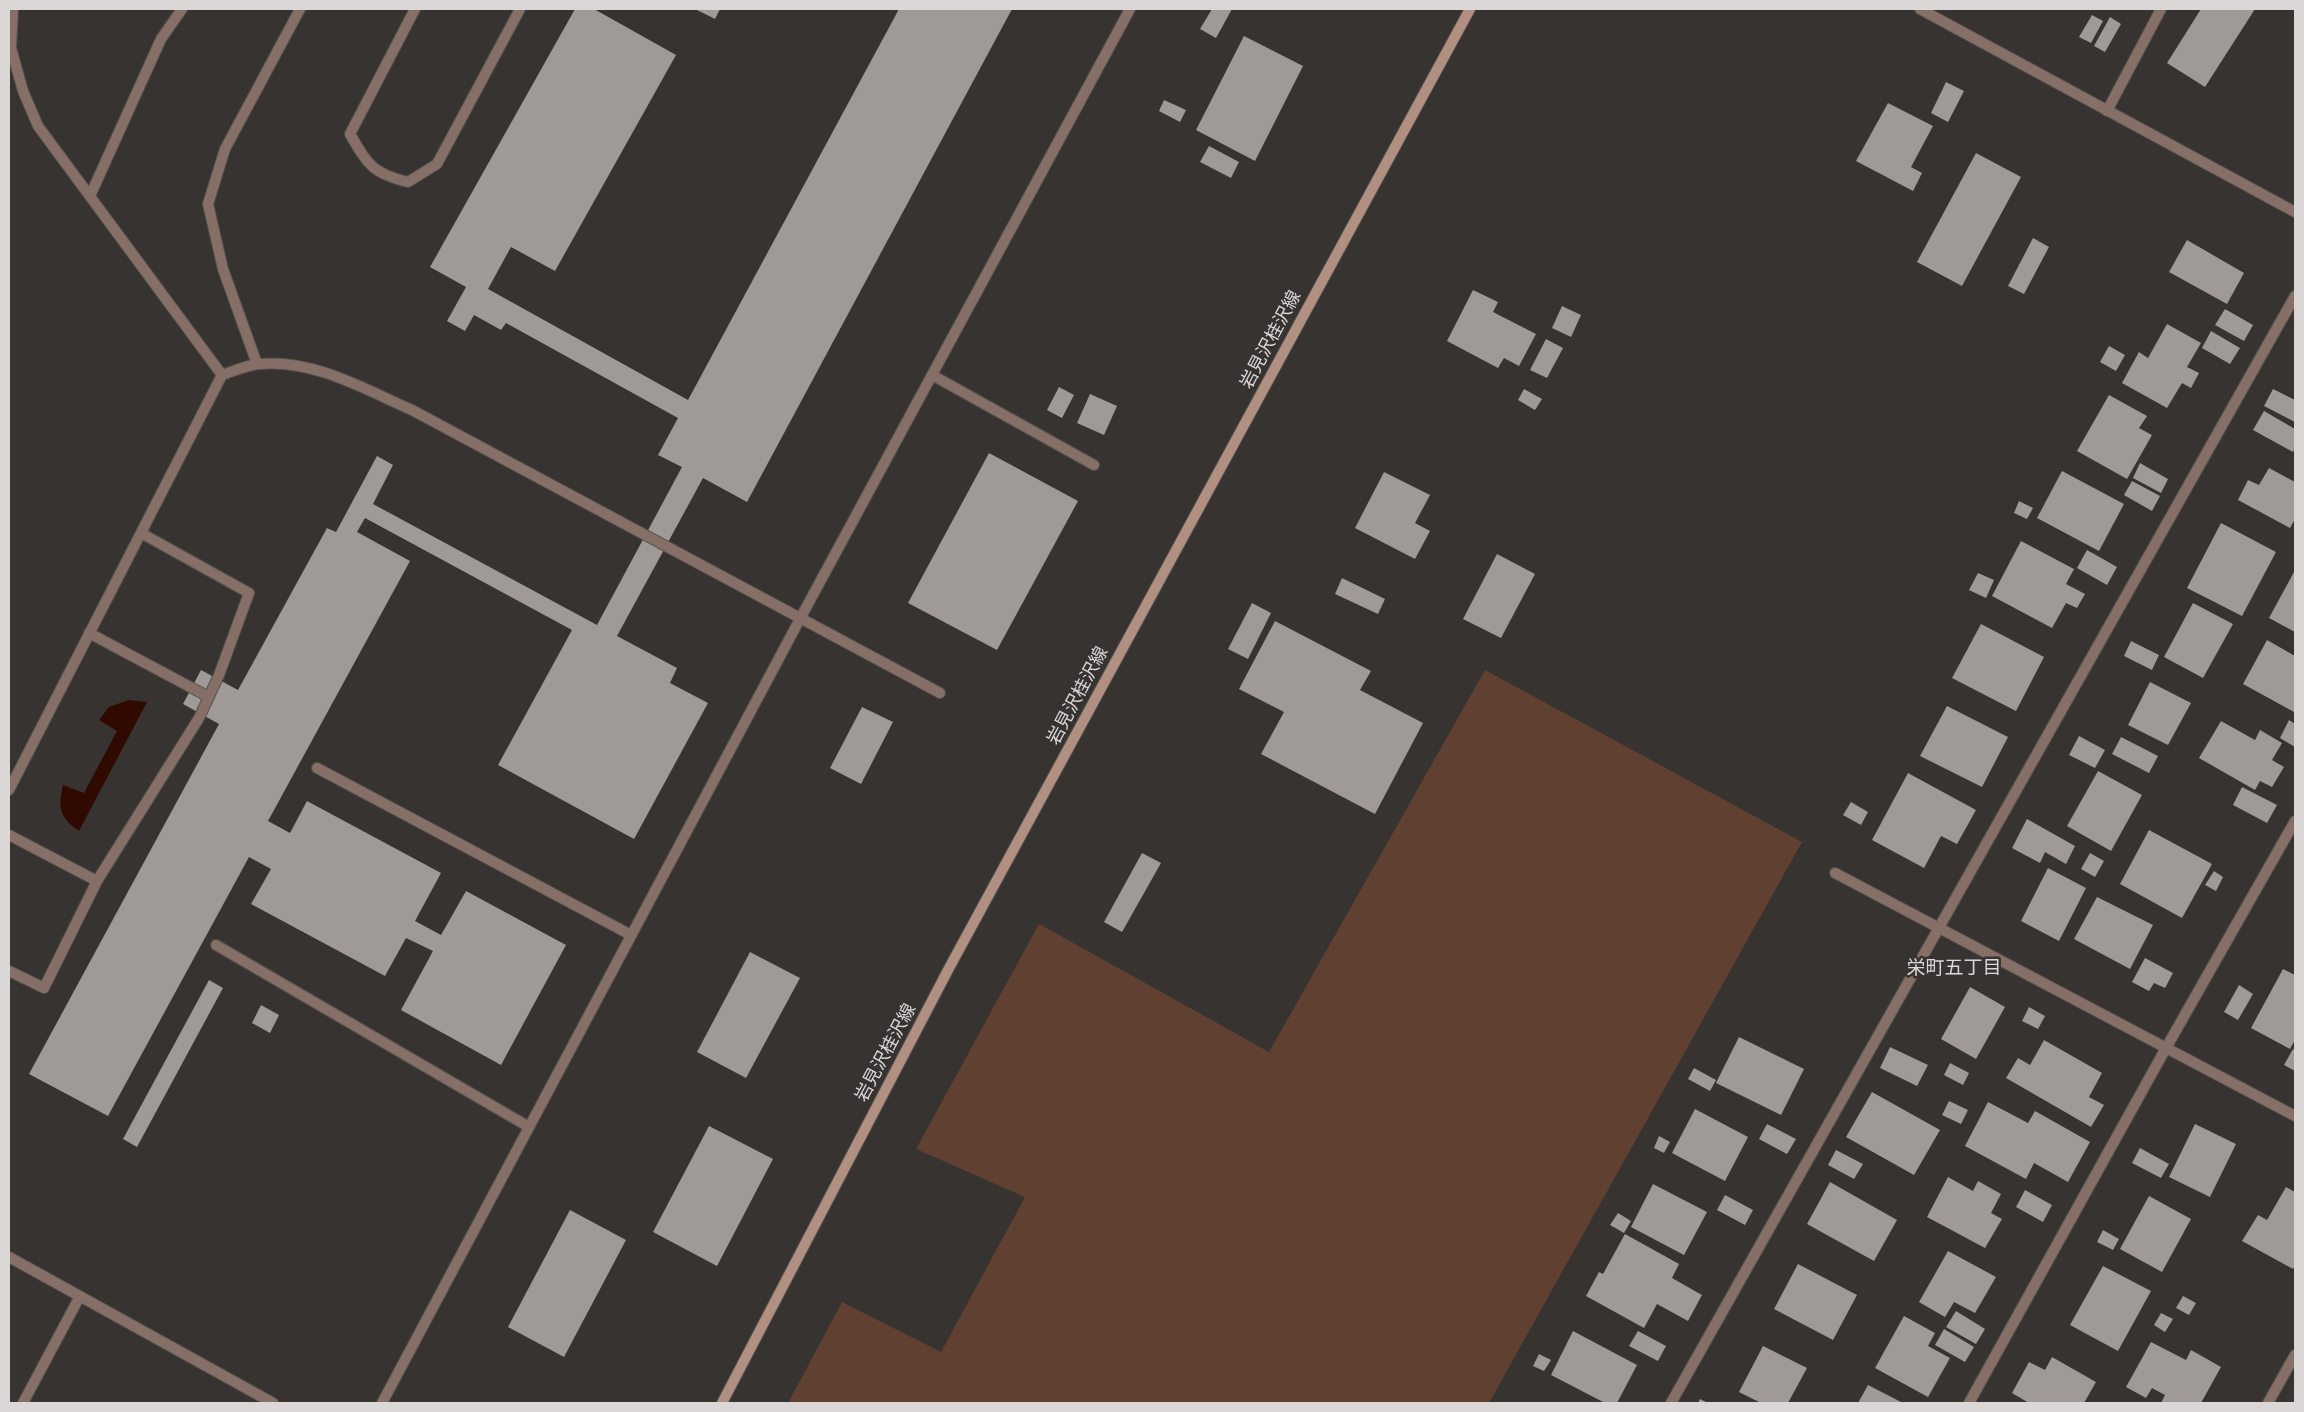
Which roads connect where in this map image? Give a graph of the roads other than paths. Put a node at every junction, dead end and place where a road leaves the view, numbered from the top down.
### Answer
1 (13, 9) edge
2 (182, 9) edge
3 (300, 9) edge
4 (415, 9) edge
5 (520, 9) edge
6 (1130, 9) edge
7 (1470, 9) edge
8 (1920, 9) edge
9 (2161, 9) edge
10 (2107, 111) junction
11 (90, 196) junction
12 (2295, 212) edge
13 (2295, 296) edge
14 (257, 364) junction
15 (222, 375) junction
16 (932, 375) junction
17 (1094, 465) dead end
18 (141, 533) junction
19 (801, 617) junction
20 (89, 632) junction
21 (940, 693) dead end
22 (209, 697) junction
23 (317, 768) dead end
24 (9, 790) edge
25 (2295, 821) edge
26 (9, 835) edge
27 (1835, 873) dead end
28 (97, 880) junction
29 (1940, 928) junction
30 (631, 935) junction
31 (216, 946) dead end
32 (9, 971) edge
33 (2166, 1048) junction
34 (2295, 1116) edge
35 (529, 1127) junction
36 (9, 1257) edge
37 (80, 1296) junction
38 (2295, 1355) edge
39 (23, 1403) edge
40 (273, 1403) edge
41 (382, 1403) edge
42 (722, 1403) edge
43 (1671, 1403) edge
44 (1969, 1403) edge
45 (2268, 1403) edge

1 - 11 street
2 - 11 street
3 - 14 street
4 - 5 street
6 - 16 street
7 - 42 main road, 岩見沢桂沢線
8 - 10 street
9 - 10 street
10 - 12 street
11 - 15 street
13 - 29 street
14 - 15 street
14 - 19 street
15 - 18 street
16 - 17 street
16 - 19 street
18 - 20 street
18 - 22 street
19 - 21 street
19 - 30 street
20 - 22 street
20 - 24 street
22 - 28 street
23 - 30 street
25 - 33 street
26 - 28 street
27 - 29 street
28 - 32 street
29 - 33 street
29 - 43 street
30 - 35 street
31 - 35 street
33 - 34 street
33 - 44 street
35 - 41 street
36 - 37 street
37 - 39 street
37 - 40 street
38 - 45 street

